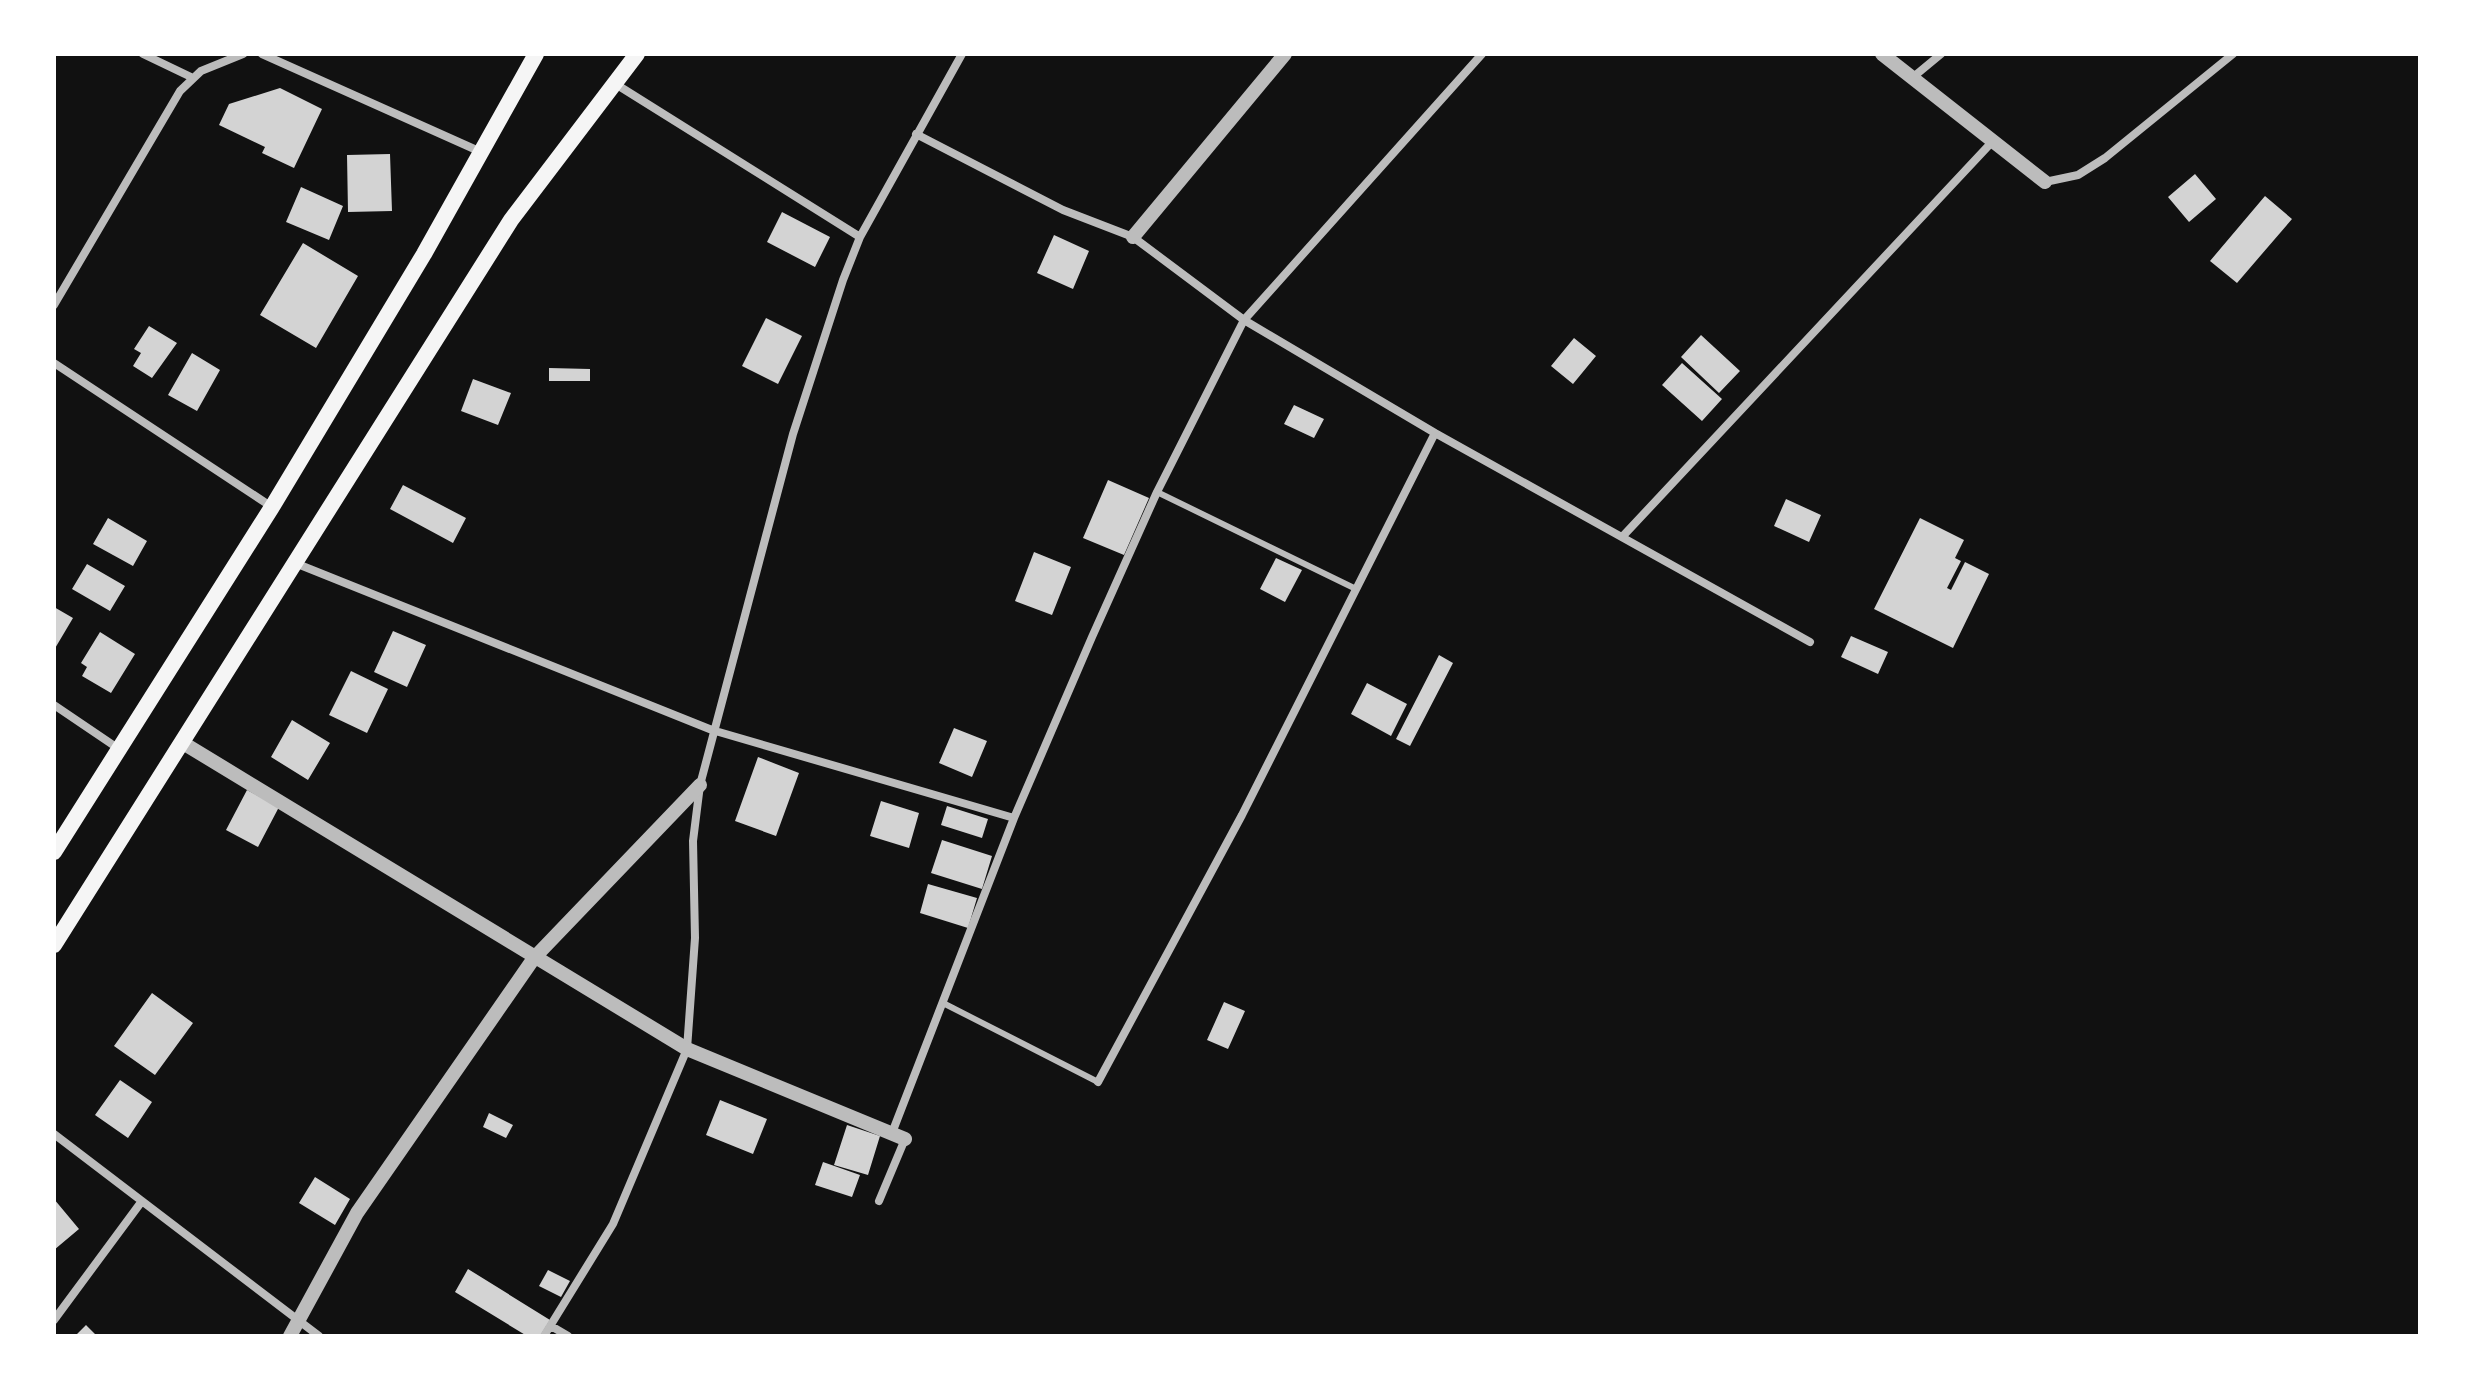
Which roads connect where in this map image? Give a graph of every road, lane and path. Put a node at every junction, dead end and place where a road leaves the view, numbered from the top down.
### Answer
1 (143, 54) edge
2 (243, 54) edge
3 (262, 54) edge
4 (536, 54) edge
5 (637, 54) edge
6 (962, 54) edge
7 (1285, 54) edge
8 (1482, 54) edge
9 (1882, 54) edge
10 (1941, 54) edge
11 (2233, 54) edge
12 (191, 77) junction
13 (1912, 79) junction
14 (614, 82) junction
15 (916, 134) junction
16 (1992, 142) junction
17 (481, 152) junction
18 (2045, 182) joint
19 (860, 237) junction
20 (1133, 237) junction
21 (54, 305) edge
22 (1244, 320) junction
23 (54, 363) edge
24 (1435, 433) junction
25 (1157, 492) junction
26 (272, 507) junction
27 (1623, 536) junction
28 (295, 563) junction
29 (1354, 588) junction
30 (1810, 642) dead end
31 (54, 705) edge
32 (712, 730) junction
33 (183, 743) junction
34 (119, 749) junction
35 (700, 785) junction
36 (1014, 818) junction
37 (54, 852) edge
38 (54, 945) edge
39 (534, 958) junction
40 (943, 1003) junction
41 (687, 1049) junction
42 (1098, 1082) joint
43 (54, 1134) edge
44 (899, 1136) junction
45 (142, 1201) junction
46 (879, 1201) dead end
47 (54, 1320) edge
48 (298, 1320) junction
49 (551, 1326) junction
50 (290, 1336) edge
51 (319, 1336) edge
52 (544, 1336) edge
53 (568, 1336) edge

1 - 12 street
2 - 12 street
3 - 17 street
4 - 17 main road
5 - 14 main road
6 - 15 street
7 - 20 street
8 - 22 street
9 - 13 street
10 - 13 street
11 - 18 street
12 - 21 street
13 - 16 street
14 - 19 street
14 - 28 main road
15 - 19 street
15 - 20 street
16 - 18 street
16 - 27 street
17 - 26 main road
19 - 32 street
20 - 22 street
22 - 24 street
22 - 25 street
23 - 26 street
24 - 27 street
24 - 29 street
25 - 29 lane
25 - 36 street
26 - 34 main road
27 - 30 street
28 - 32 street
28 - 33 main road
29 - 42 street
31 - 34 street
32 - 35 street
32 - 36 street
33 - 38 main road
33 - 39 street
34 - 37 main road
35 - 39 street
35 - 41 street
36 - 40 street
39 - 41 street
39 - 48 street
40 - 42 lane
40 - 44 street
41 - 44 street
41 - 49 street
43 - 45 street
44 - 46 street
45 - 47 street
45 - 48 street
48 - 50 street
48 - 51 street
49 - 52 street
49 - 53 street

